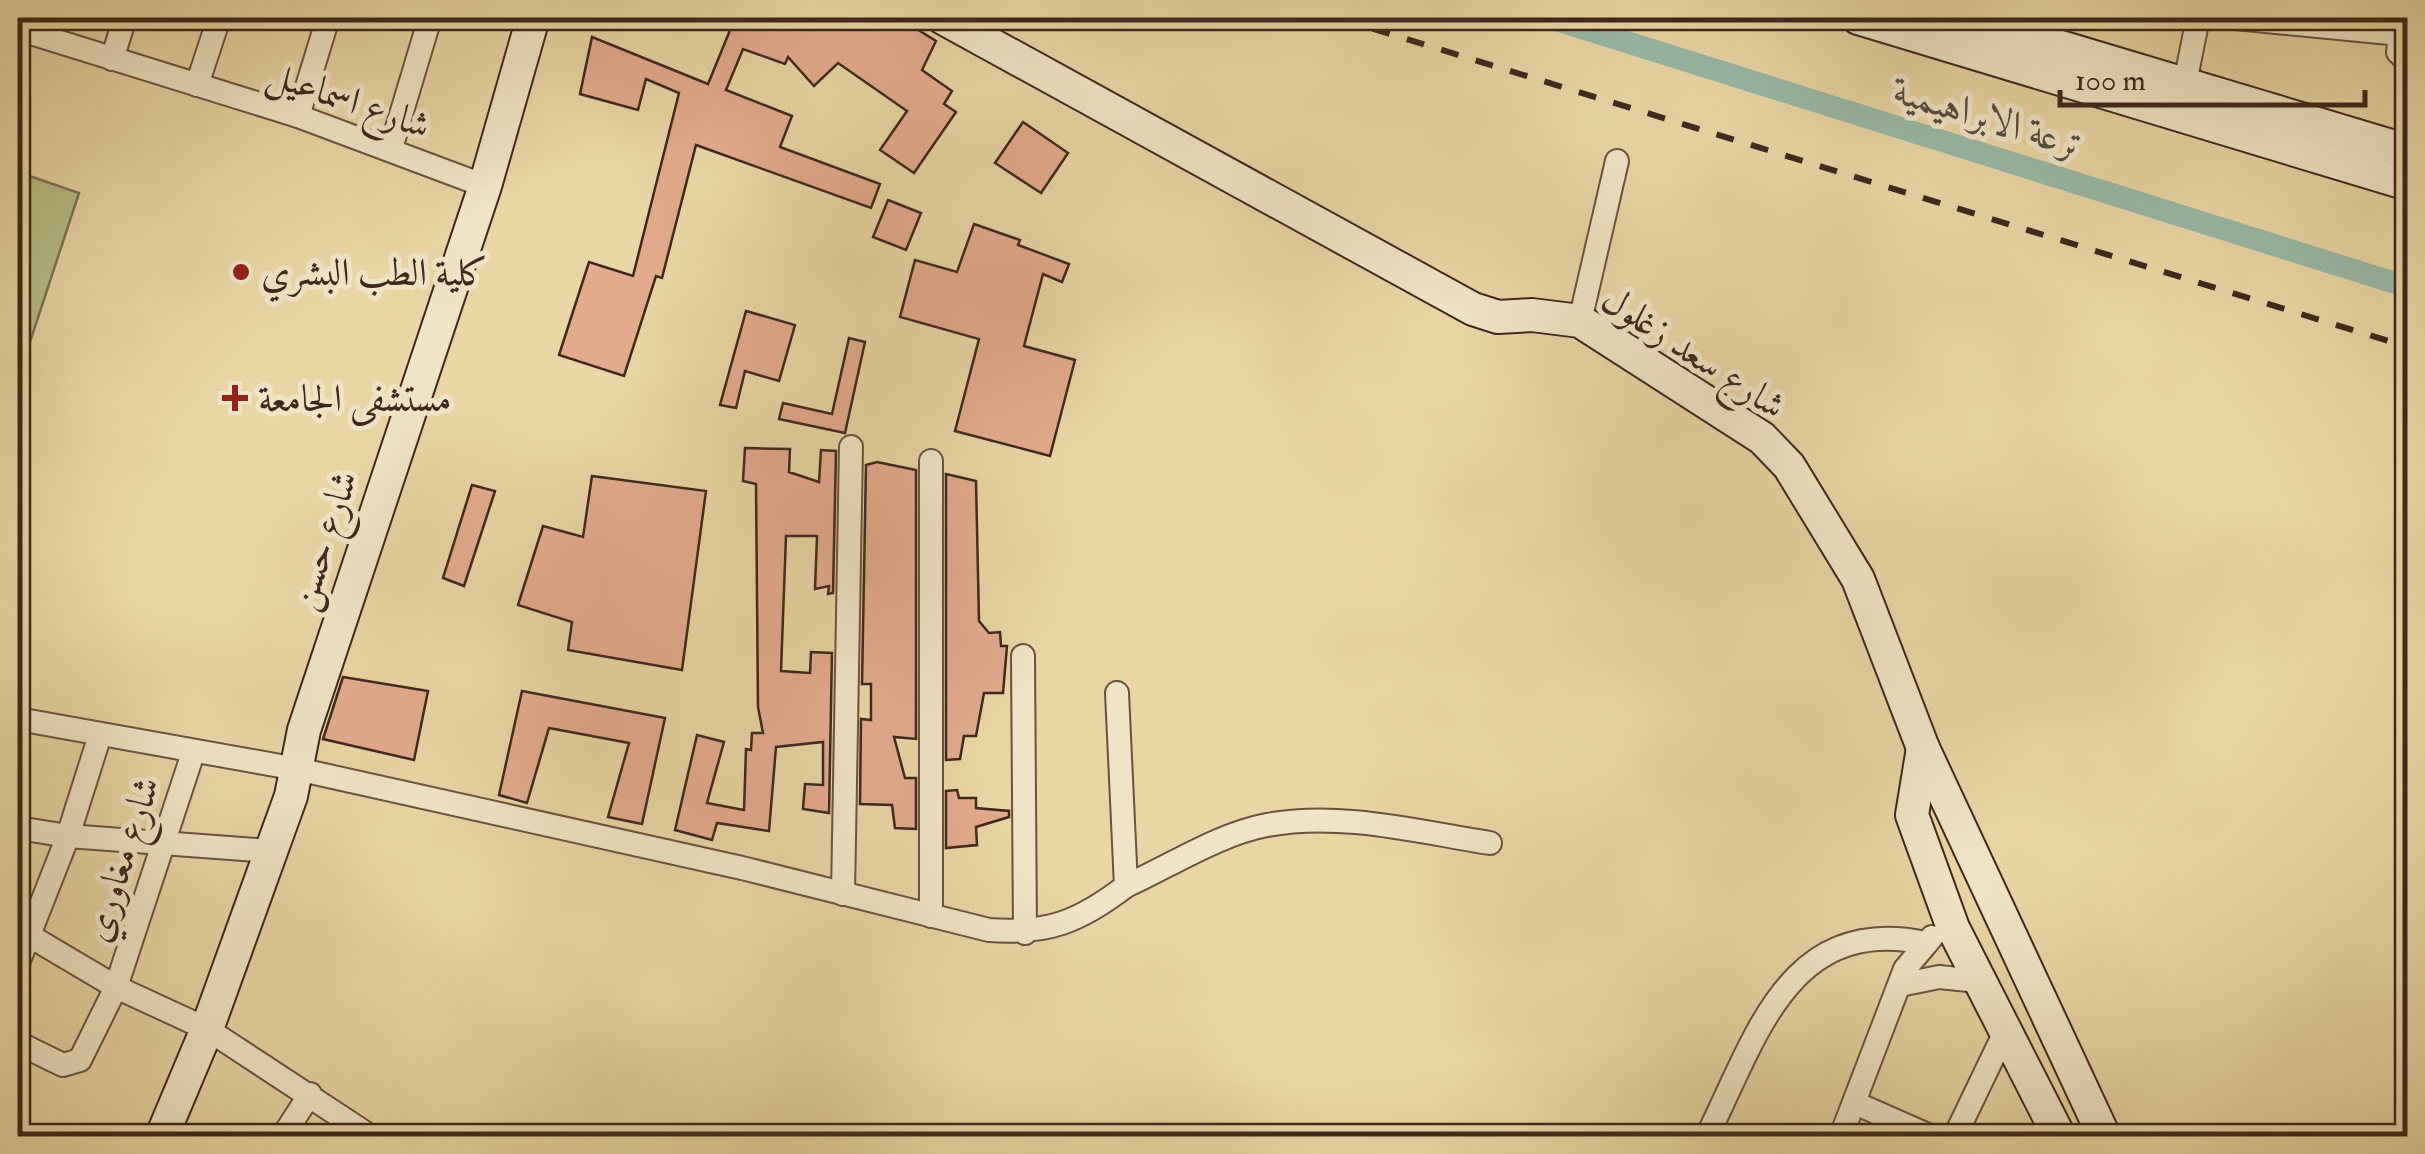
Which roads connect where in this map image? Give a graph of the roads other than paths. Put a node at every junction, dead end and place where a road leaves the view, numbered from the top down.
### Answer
1 (22, 18) edge
2 (125, 18) edge
3 (219, 18) edge
4 (328, 18) edge
5 (430, 18) edge
6 (533, 18) edge
7 (944, 18) edge
8 (1858, 18) edge
9 (1964, 18) edge
10 (2198, 18) edge
11 (2235, 18) edge
12 (2401, 26) edge
13 (18, 29) edge
14 (112, 59) junction
15 (2408, 62) edge
16 (2185, 83) junction
17 (197, 85) junction
18 (298, 116) junction
19 (391, 148) junction
20 (2408, 151) edge
21 (1616, 162) dead end
22 (2408, 184) edge
23 (485, 186) junction
24 (1580, 321) junction
25 (851, 447) dead end
26 (931, 461) dead end
27 (1023, 656) dead end
28 (1117, 693) dead end
29 (18, 719) edge
30 (100, 734) junction
31 (1922, 748) junction
32 (193, 753) junction
33 (298, 769) junction
34 (18, 828) edge
35 (68, 836) junction
36 (1490, 843) dead end
37 (164, 844) junction
38 (270, 851) junction
39 (1126, 886) junction
40 (843, 894) junction
41 (931, 916) junction
42 (24, 933) edge
43 (1025, 933) junction
44 (1939, 935) junction
45 (18, 963) edge
46 (1978, 981) junction
47 (1900, 985) junction
48 (116, 987) junction
49 (2046, 1017) junction
50 (207, 1029) junction
51 (2005, 1032) junction
52 (18, 1043) edge
53 (2067, 1061) junction
54 (2031, 1081) junction
55 (310, 1094) junction
56 (1855, 1104) junction
57 (162, 1136) edge
58 (283, 1136) edge
59 (370, 1136) edge
60 (1708, 1136) edge
61 (1842, 1136) edge
62 (1930, 1136) edge
63 (1955, 1136) edge
64 (2059, 1136) edge
65 (2104, 1136) edge

1 - 13 street
2 - 14 street
3 - 17 street
4 - 18 street
5 - 19 street
6 - 23 street, شارع حسن
7 - 24 street, شارع سعد زغلول
8 - 22 street
9 - 16 street
10 - 16 street
11 - 12 street
12 - 15 street
13 - 14 street, شارع اسماعيل
14 - 17 street, شارع اسماعيل
16 - 20 street
17 - 18 street, شارع اسماعيل
18 - 19 street, شارع اسماعيل
19 - 23 street, شارع اسماعيل
21 - 24 street
23 - 33 street, شارع حسن
24 - 31 street, شارع سعد زغلول
25 - 40 street
26 - 41 street
27 - 43 street
28 - 39 street
29 - 30 street
30 - 32 street
30 - 35 street
31 - 44 street
31 - 49 street, شارع سعد زغلول
32 - 33 street
32 - 37 street, شارع مغاوري
33 - 38 street, شارع حسن
33 - 40 street
34 - 35 street
35 - 37 street
35 - 42 street
36 - 39 street
37 - 38 street
37 - 48 street, شارع مغاوري
38 - 50 street, شارع حسن
39 - 43 street
40 - 41 street
41 - 43 street
42 - 45 street
42 - 48 street
44 - 46 street
44 - 47 street
44 - 60 street
46 - 47 street
46 - 51 street
47 - 56 street
48 - 50 street
48 - 52 street, شارع مغاوري
49 - 51 street
49 - 53 street, شارع سعد زغلول
50 - 55 street
50 - 57 street, شارع حسن
51 - 54 street
51 - 63 street
53 - 54 street
53 - 65 street, شارع سعد زغلول
54 - 64 street
55 - 58 street
55 - 59 street
56 - 61 street
56 - 62 street

